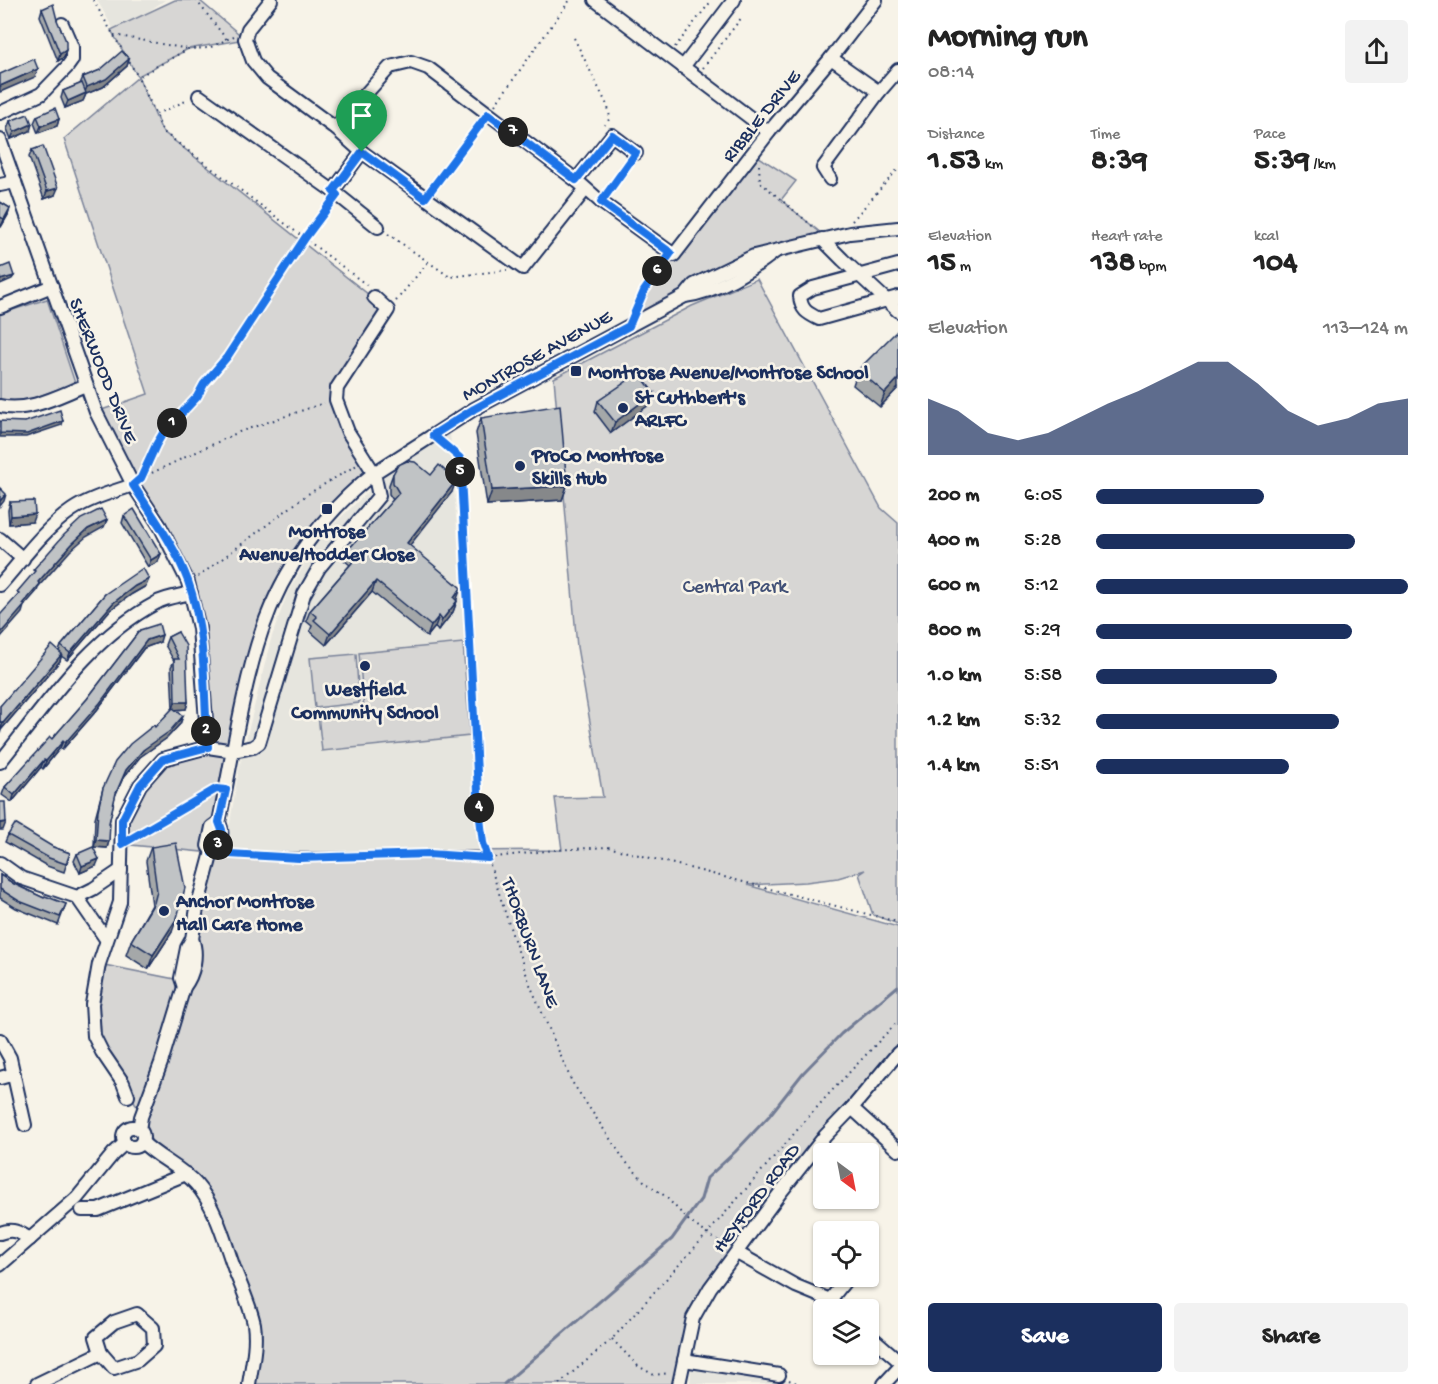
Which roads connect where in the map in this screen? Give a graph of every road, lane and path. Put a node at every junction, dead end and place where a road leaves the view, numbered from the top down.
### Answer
1 (93, 0) edge
2 (196, 0) edge
3 (271, 0) edge
4 (570, 0) edge
5 (595, 0) edge
6 (712, 0) edge
7 (734, 0) edge
8 (876, 0) edge
9 (742, 17) dead end
10 (62, 24) dead end
11 (248, 29) junction
12 (114, 35) junction
13 (574, 38) dead end
14 (227, 40) junction
15 (188, 49) junction
16 (669, 56) junction
17 (831, 58) junction
18 (683, 67) junction
19 (898, 70) edge
20 (138, 76) junction
21 (696, 77) junction
22 (879, 92) junction
23 (199, 96) joint
24 (0, 113) edge
25 (156, 114) junction
26 (488, 114) junction
27 (604, 126) dead end
28 (335, 128) junction
29 (769, 132) junction
30 (0, 140) edge
31 (758, 147) junction
32 (362, 152) junction
33 (636, 153) joint
34 (898, 169) edge
35 (830, 179) dead end
36 (576, 180) junction
37 (15, 182) junction
38 (0, 185) edge
39 (585, 190) junction
40 (335, 193) junction
41 (425, 198) junction
42 (601, 202) junction
43 (378, 227) joint
44 (898, 228) edge
45 (850, 233) junction
46 (305, 238) junction
47 (824, 238) junction
48 (673, 254) junction
49 (428, 262) junction
50 (898, 265) edge
51 (523, 268) junction
52 (858, 275) junction
53 (52, 286) junction
54 (374, 297) joint
55 (892, 299) edge
56 (0, 307) edge
57 (388, 310) junction
58 (898, 311) edge
59 (629, 326) junction
60 (86, 385) junction
61 (336, 400) junction
62 (0, 406) edge
63 (433, 435) junction
64 (365, 461) junction
65 (374, 472) junction
66 (133, 485) junction
67 (0, 539) edge
68 (23, 559) junction
69 (0, 585) edge
70 (189, 587) junction
71 (208, 747) junction
72 (234, 751) junction
73 (0, 762) edge
74 (226, 790) junction
75 (122, 844) junction
76 (212, 853) junction
77 (488, 858) junction
78 (0, 863) edge
79 (121, 870) junction
80 (77, 897) junction
81 (898, 922) edge
82 (106, 939) junction
83 (898, 1021) edge
84 (0, 1040) edge
85 (898, 1053) edge
86 (14, 1074) junction
87 (0, 1078) edge
88 (852, 1108) junction
89 (137, 1119) junction
90 (25, 1125) dead end
91 (898, 1150) edge
92 (186, 1174) junction
93 (82, 1210) dead end
94 (0, 1233) edge
95 (706, 1235) junction
96 (30, 1239) junction
97 (737, 1253) junction
98 (0, 1265) edge
99 (840, 1287) edge
100 (828, 1299) edge
101 (831, 1299) edge
102 (612, 1339) junction
103 (879, 1344) edge
104 (101, 1353) junction
105 (898, 1360) edge
106 (898, 1369) edge
107 (681, 1372) edge
108 (779, 1375) dead end
109 (37, 1384) edge
110 (249, 1384) edge
111 (559, 1384) edge
112 (884, 1384) edge

1 - 12 path
2 - 14 path
3 - 11 street
4 - 26 path
5 - 16 street
6 - 16 path
7 - 18 street
8 - 17 street, RIBBLE DRIVE
9 - 21 path
10 - 24 street
11 - 14 path
11 - 28 street
12 - 15 path
12 - 20 path
13 - 27 path
14 - 15 path
15 - 20 path
16 - 18 street
17 - 22 street
17 - 29 street, RIBBLE DRIVE
18 - 21 street
19 - 22 street
20 - 25 path
21 - 29 street
22 - 35 street
23 - 25 path
23 - 40 street
25 - 46 path
26 - 28 street
26 - 36 street
26 - 41 path
28 - 32 street
29 - 31 street, RIBBLE DRIVE
30 - 37 street, SHERWOOD DRIVE
31 - 47 path
31 - 48 street, RIBBLE DRIVE
32 - 40 street
32 - 41 street
33 - 36 street
33 - 42 path
34 - 45 path
36 - 39 street
37 - 38 street
37 - 53 street, SHERWOOD DRIVE
39 - 42 street
39 - 51 street
40 - 43 street
40 - 46 path
41 - 51 street
42 - 48 street
43 - 49 path
44 - 45 street, MONTROSE AVENUE
45 - 47 street, MONTROSE AVENUE
46 - 54 path
46 - 61 path
47 - 52 street
47 - 59 street, MONTROSE AVENUE
48 - 59 path
49 - 51 path
49 - 57 path
50 - 52 street
52 - 55 street
52 - 55 street
53 - 56 street
53 - 60 street, SHERWOOD DRIVE
54 - 57 street
55 - 58 street
57 - 61 street
59 - 63 street, MONTROSE AVENUE
60 - 62 street
60 - 66 street, SHERWOOD DRIVE
61 - 64 street
63 - 65 street, MONTROSE AVENUE
63 - 77 path, THORBURN LANE
64 - 65 street
64 - 70 path
65 - 72 street, MONTROSE AVENUE
65 - 72 street
66 - 68 street
66 - 70 street, SHERWOOD DRIVE
67 - 68 street
68 - 69 street
70 - 71 street, SHERWOOD DRIVE
70 - 73 street
71 - 72 street
71 - 75 street
72 - 74 street, MONTROSE AVENUE
74 - 75 path
74 - 76 street, MONTROSE AVENUE
75 - 79 street
76 - 77 path
76 - 89 street, MONTROSE AVENUE
77 - 81 path
77 - 95 path, THORBURN LANE
78 - 80 street
79 - 80 street
79 - 82 street
80 - 82 street
82 - 89 street
83 - 95 path
84 - 86 street
85 - 88 street, HEYFORD ROAD
86 - 87 street
86 - 90 street
88 - 91 street
88 - 97 street, HEYFORD ROAD
89 - 92 street
89 - 96 street
92 - 93 street
92 - 110 street
94 - 96 street
95 - 97 path, THORBURN LANE
95 - 102 path
96 - 98 street
97 - 100 street
97 - 107 street, HEYFORD ROAD
99 - 101 street
102 - 107 path
102 - 111 path
103 - 105 street
104 - 104 street
104 - 109 street
106 - 112 street
107 - 108 street

